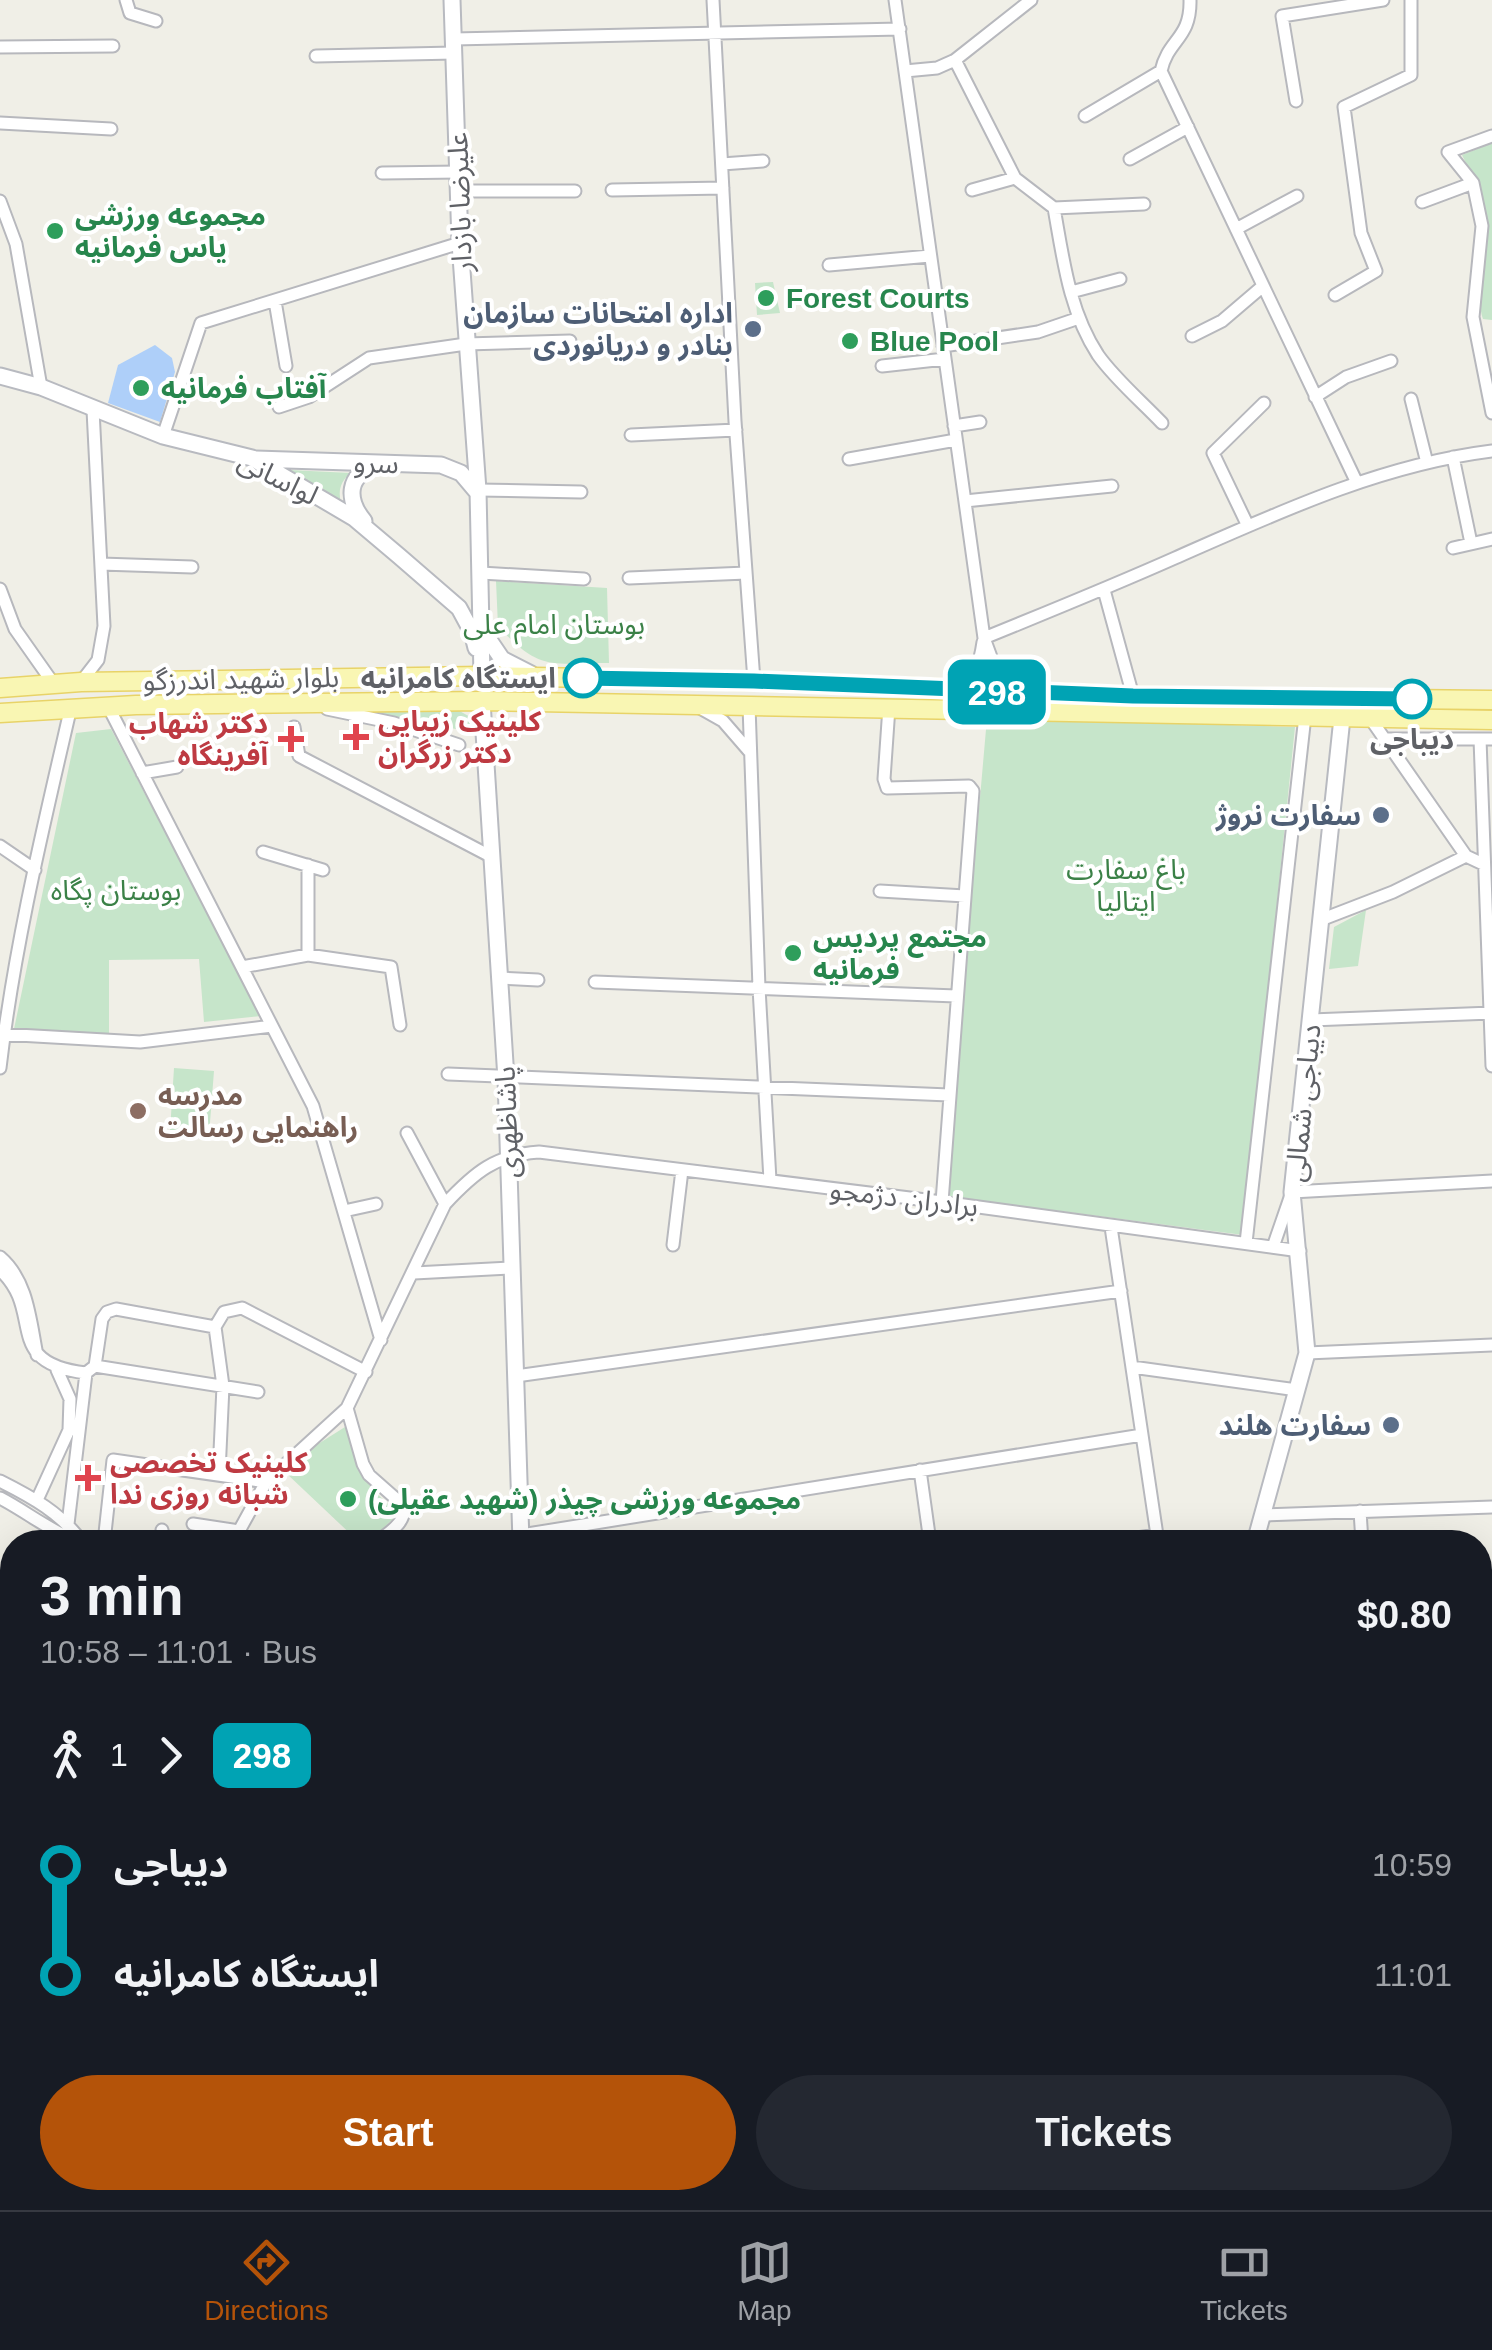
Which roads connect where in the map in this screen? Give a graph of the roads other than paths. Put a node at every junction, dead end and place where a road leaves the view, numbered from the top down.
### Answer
1 (126, 0) edge
2 (452, 0) edge
3 (713, 0) edge
4 (894, 0) edge
5 (1032, 0) edge
6 (1190, 0) edge
7 (1383, 0) edge
8 (1411, 0) edge
9 (156, 21) dead end
10 (900, 29) junction
11 (715, 32) junction
12 (113, 46) dead end
13 (454, 46) junction
14 (0, 47) edge
15 (316, 56) dead end
16 (955, 60) junction
17 (905, 71) junction
18 (1160, 71) junction
19 (1296, 102) dead end
20 (1086, 116) dead end
21 (0, 125) edge
22 (1188, 127) junction
23 (111, 129) dead end
24 (0, 135) edge
25 (1492, 136) edge
26 (1130, 160) dead end
27 (763, 161) dead end
28 (722, 164) junction
29 (460, 172) junction
30 (382, 173) dead end
31 (1014, 178) junction
32 (1473, 183) junction
33 (723, 188) junction
34 (612, 190) dead end
35 (972, 190) dead end
36 (460, 191) junction
37 (575, 191) dead end
38 (1297, 196) dead end
39 (0, 201) edge
40 (1422, 202) dead end
41 (1144, 204) dead end
42 (1054, 208) junction
43 (1236, 229) junction
44 (460, 243) junction
45 (930, 256) junction
46 (829, 265) dead end
47 (1120, 279) dead end
48 (1263, 286) junction
49 (1071, 292) junction
50 (1335, 296) dead end
51 (275, 300) junction
52 (1079, 318) junction
53 (1192, 336) dead end
54 (570, 341) dead end
55 (466, 344) junction
56 (944, 352) junction
57 (1391, 362) dead end
58 (286, 366) dead end
59 (882, 366) dead end
60 (0, 376) edge
61 (41, 387) junction
62 (1315, 397) junction
63 (1411, 399) dead end
64 (1264, 403) dead end
65 (470, 404) junction
66 (1491, 405) edge
67 (279, 407) dead end
68 (93, 410) junction
69 (980, 422) dead end
70 (1162, 422) dead end
71 (954, 426) junction
72 (736, 430) junction
73 (632, 435) dead end
74 (163, 436) junction
75 (956, 440) junction
76 (1492, 451) edge
77 (1453, 456) junction
78 (252, 458) junction
79 (849, 459) dead end
80 (1428, 463) junction
81 (395, 464) junction
82 (441, 465) junction
83 (1356, 483) junction
84 (1112, 486) dead end
85 (581, 492) dead end
86 (479, 493) junction
87 (965, 500) junction
88 (1248, 526) junction
89 (1492, 538) edge
90 (1472, 543) junction
91 (1452, 548) dead end
92 (399, 556) junction
93 (102, 564) junction
94 (192, 568) dead end
95 (481, 572) junction
96 (746, 573) junction
97 (629, 578) dead end
98 (584, 579) dead end
99 (0, 589) edge
100 (1104, 590) junction
101 (481, 593) junction
102 (459, 608) junction
103 (482, 627) junction
104 (984, 638) junction
105 (482, 676) junction
106 (540, 677) junction
107 (216, 680) junction
108 (754, 681) junction
109 (81, 682) junction
110 (53, 683) junction
111 (0, 688) edge
112 (947, 690) junction
113 (1022, 692) junction
114 (1133, 696) junction
115 (1492, 700) edge
116 (482, 701) junction
117 (540, 702) junction
118 (303, 703) junction
119 (217, 704) junction
120 (696, 706) junction
121 (749, 706) junction
122 (889, 707) junction
123 (109, 708) junction
124 (70, 710) junction
125 (0, 714) edge
126 (1305, 716) junction
127 (1342, 718) junction
128 (1370, 718) junction
129 (1492, 720) edge
130 (294, 727) dead end
131 (1383, 739) junction
132 (1486, 739) edge
133 (459, 745) dead end
134 (750, 752) junction
135 (177, 767) dead end
136 (142, 774) junction
137 (1487, 820) edge
138 (0, 846) edge
139 (263, 852) dead end
140 (1466, 856) junction
141 (492, 857) junction
142 (1483, 864) junction
143 (308, 865) junction
144 (35, 870) junction
145 (323, 870) dead end
146 (880, 891) dead end
147 (965, 896) junction
148 (1323, 918) junction
149 (308, 955) junction
150 (242, 967) junction
151 (500, 978) junction
152 (538, 980) dead end
153 (595, 982) dead end
154 (759, 988) junction
155 (956, 996) junction
156 (1491, 1013) edge
157 (1312, 1020) junction
158 (400, 1025) dead end
159 (272, 1026) junction
160 (2, 1034) edge
161 (1492, 1066) edge
162 (0, 1068) edge
163 (448, 1074) dead end
164 (506, 1079) junction
165 (764, 1086) junction
166 (949, 1095) junction
167 (407, 1133) dead end
168 (508, 1154) junction
169 (682, 1170) junction
170 (770, 1180) junction
171 (1492, 1181) edge
172 (1292, 1192) junction
173 (942, 1202) junction
174 (376, 1204) dead end
175 (445, 1204) junction
176 (344, 1211) junction
177 (1111, 1227) junction
178 (673, 1244) dead end
179 (1246, 1244) junction
180 (1273, 1248) junction
181 (1300, 1251) junction
182 (0, 1257) edge
183 (511, 1268) junction
184 (0, 1270) edge
185 (414, 1273) junction
186 (1121, 1291) junction
187 (216, 1328) junction
188 (381, 1340) junction
189 (1492, 1344) edge
190 (1308, 1353) junction
191 (38, 1359) junction
192 (1132, 1368) junction
193 (57, 1370) junction
194 (91, 1370) junction
195 (366, 1372) junction
196 (516, 1376) junction
197 (223, 1386) junction
198 (1298, 1390) junction
199 (258, 1392) dead end
200 (347, 1408) junction
201 (1142, 1435) junction
202 (920, 1470) junction
203 (219, 1473) junction
204 (0, 1482) edge
205 (266, 1482) junction
206 (0, 1498) edge
207 (38, 1500) junction
208 (1492, 1507) edge
209 (1360, 1511) junction
210 (1264, 1514) junction
211 (68, 1524) junction
212 (193, 1524) dead end
213 (52, 1530) edge
214 (72, 1530) edge
215 (105, 1530) edge
216 (233, 1530) edge
217 (241, 1530) edge
218 (391, 1530) edge
219 (521, 1530) edge
220 (573, 1530) edge
221 (928, 1530) edge
222 (1156, 1530) edge
223 (1259, 1530) edge
224 (1361, 1530) edge

1 - 9 street
2 - 13 main road, علیرضا بازدار
3 - 11 street
4 - 10 street
5 - 16 street
6 - 18 street
7 - 19 street
8 - 50 street
10 - 11 street
10 - 17 street
11 - 13 street
11 - 28 street
12 - 14 street
13 - 15 street
13 - 29 main road, علیرضا بازدار
16 - 17 street
16 - 31 street
17 - 45 street
18 - 20 street
18 - 22 street
21 - 23 street
21 - 24 street
22 - 26 street
22 - 43 street
25 - 32 street
27 - 28 street
28 - 33 street
29 - 30 street
29 - 36 main road, علیرضا بازدار
31 - 35 street
31 - 42 street
32 - 40 street
32 - 66 street
33 - 34 street
33 - 72 street
36 - 37 street
36 - 44 main road, علیرضا بازدار
38 - 43 street
39 - 61 street
41 - 42 street
42 - 49 street
43 - 48 street
44 - 51 street
44 - 55 main road, علیرضا بازدار
45 - 46 street
45 - 56 street
47 - 49 street
48 - 53 street
48 - 62 street
49 - 52 street
51 - 58 street
51 - 74 street
52 - 56 street
52 - 70 street
54 - 55 street
55 - 65 main road, علیرضا بازدار
55 - 67 street
56 - 59 street
56 - 71 street
57 - 62 street
60 - 61 main road, لواسانی
61 - 68 main road, لواسانی
62 - 83 street
63 - 80 street
64 - 88 street
65 - 82 main road, علیرضا بازدار
65 - 86 main road, علیرضا بازدار
68 - 74 main road, لواسانی
68 - 93 street
69 - 71 street
71 - 75 street
72 - 73 street
72 - 96 street
74 - 78 main road, لواسانی
75 - 79 street
75 - 87 street
76 - 77 street
77 - 80 street
77 - 90 street
78 - 81 main road, سرو
78 - 92 main road, لواسانی
80 - 83 street
81 - 82 main road, سرو
81 - 92 main road
82 - 86 main road
83 - 88 street
84 - 87 street
85 - 86 street
86 - 95 main road, علیرضا بازدار
87 - 104 street
88 - 100 street
89 - 90 street
90 - 91 street
92 - 102 main road, لواسانی
93 - 94 street
93 - 109 street
95 - 98 street
95 - 101 main road, علیرضا بازدار
96 - 97 street
96 - 108 street
99 - 110 street
100 - 104 street
100 - 114 street
101 - 102 main road
101 - 103 main road, علیرضا بازدار
102 - 105 main road, لواسانی
103 - 105 main road, علیرضا بازدار
103 - 106 main road
104 - 112 street
104 - 113 street
105 - 106 main road, بلوار شهید اندرزگو
105 - 107 main road, بلوار شهید اندرزگو
105 - 116 main road
106 - 108 main road, بلوار شهید اندرزگو
106 - 117 main road
107 - 109 main road, بلوار شهید اندرزگو
107 - 119 main road
108 - 112 main road, بلوار شهید اندرزگو
109 - 110 main road, بلوار شهید اندرزگو
110 - 111 main road, بلوار شهید اندرزگو
112 - 113 main road, بلوار شهید اندرزگو
113 - 114 main road, بلوار شهید اندرزگو
114 - 115 main road, بلوار شهید اندرزگو
116 - 117 main road, بلوار شهید اندرزگو
116 - 118 main road, بلوار شهید اندرزگو
116 - 141 main road, پاشاظهری
117 - 120 main road, بلوار شهید اندرزگو
118 - 119 main road, بلوار شهید اندرزگو
118 - 133 street
119 - 123 main road, بلوار شهید اندرزگو
120 - 121 main road, بلوار شهید اندرزگو
120 - 134 street
121 - 122 main road, بلوار شهید اندرزگو
121 - 134 street
122 - 126 main road, بلوار شهید اندرزگو
122 - 147 street
123 - 124 main road, بلوار شهید اندرزگو
123 - 136 street
124 - 125 main road, بلوار شهید اندرزگو
124 - 144 street
126 - 127 main road, بلوار شهید اندرزگو
126 - 179 street
127 - 128 main road, بلوار شهید اندرزگو
127 - 148 main road, دیباجی شمالی
128 - 129 main road, بلوار شهید اندرزگو
128 - 131 street
130 - 141 street
131 - 132 street
131 - 140 street
132 - 137 street
134 - 154 street
135 - 136 street
136 - 150 street
137 - 142 street
138 - 144 street
139 - 143 street
140 - 142 street
140 - 148 street
141 - 151 main road, پاشاظهری
142 - 156 street
143 - 145 street
143 - 149 street
144 - 160 street
146 - 147 street
147 - 155 street
148 - 157 main road, دیباجی شمالی
149 - 150 street
149 - 158 street
150 - 159 street
151 - 152 street
151 - 164 main road, پاشاظهری
153 - 154 street
154 - 155 street
154 - 165 street
155 - 166 street
156 - 157 street
156 - 161 street
157 - 172 main road, دیباجی شمالی
159 - 160 street
159 - 176 street
160 - 162 street
163 - 164 street
164 - 165 street
164 - 168 main road, پاشاظهری
165 - 166 street
165 - 170 street
166 - 173 street
167 - 175 street
168 - 169 street, برادران دژمجو
168 - 175 street
168 - 183 main road, پاشاظهری
169 - 170 street, برادران دژمجو
169 - 178 street
170 - 173 street, برادران دژمجو
171 - 172 street
172 - 180 street
172 - 181 main road, دیباجی شمالی
173 - 177 street, برادران دژمجو
174 - 176 street
175 - 185 street
176 - 188 street
177 - 179 street, برادران دژمجو
177 - 186 street
179 - 180 street, برادران دژمجو
180 - 181 street, برادران دژمجو
181 - 190 main road, دیباجی شمالی
182 - 191 street
183 - 185 street
183 - 196 main road, پاشاظهری
184 - 191 street
185 - 188 street
186 - 192 street
186 - 196 street
187 - 194 street
187 - 195 street
187 - 197 street
188 - 195 street
189 - 190 street
190 - 198 main road, دیباجی شمالی
191 - 193 street
192 - 198 street
192 - 201 street
193 - 194 street
193 - 207 street
194 - 197 street
194 - 211 street
195 - 200 street
196 - 219 main road, پاشاظهری
197 - 199 street
197 - 203 street
198 - 210 main road, دیباجی شمالی
200 - 205 street
200 - 218 street
201 - 202 street
201 - 222 street
202 - 220 street
202 - 221 street
203 - 205 street
203 - 215 street
204 - 207 street
205 - 217 street
206 - 213 street
207 - 211 street
208 - 209 street
209 - 210 street
209 - 224 street
210 - 223 main road, دیباجی شمالی
211 - 214 street
212 - 216 street

